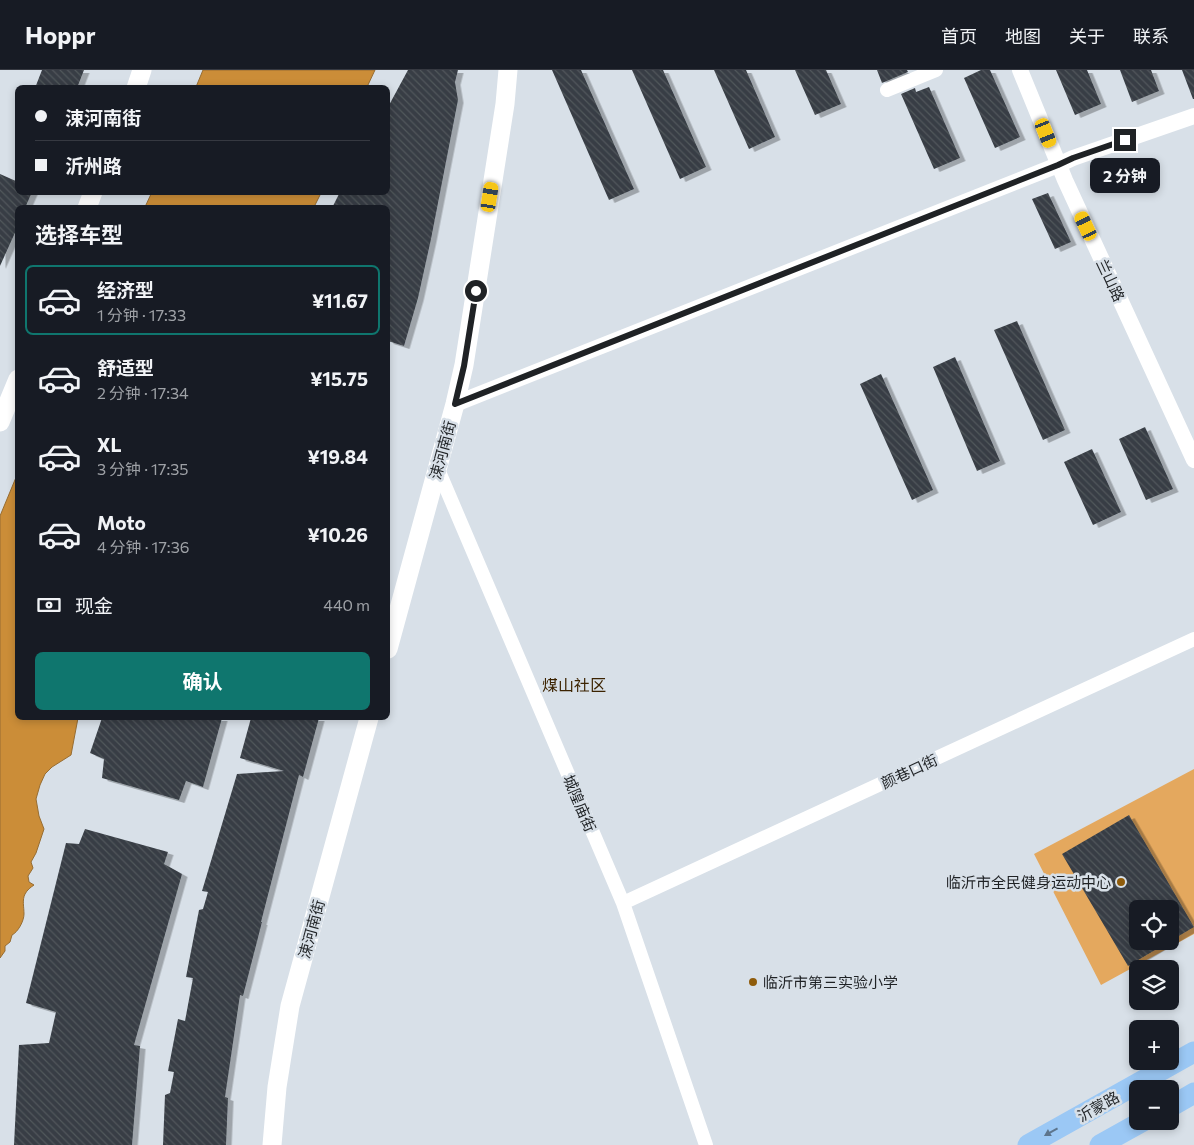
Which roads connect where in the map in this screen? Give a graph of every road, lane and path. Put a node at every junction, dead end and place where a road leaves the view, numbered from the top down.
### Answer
1 (501, 70) edge
2 (508, 70) edge
3 (519, 70) edge
4 (936, 70) edge
5 (1020, 70) edge
6 (887, 90) dead end
7 (505, 104) junction
8 (1194, 116) edge
9 (1058, 165) junction
10 (15, 386) edge
11 (455, 404) junction
12 (0, 422) edge
13 (1194, 460) edge
14 (437, 467) junction
15 (1194, 639) edge
16 (390, 642) edge
17 (368, 720) edge
18 (623, 903) junction
19 (1194, 1052) edge
20 (1194, 1094) edge
21 (1179, 1102) edge
22 (1129, 1129) edge
23 (272, 1145) edge
24 (706, 1145) edge
25 (1028, 1145) edge
26 (1100, 1145) edge

1 - 7 main road
2 - 7 main road, 涑河南街
3 - 7 main road
4 - 6 street
5 - 9 street, 兰山路
7 - 11 main road, 涑河南街
8 - 9 street
9 - 11 street
9 - 13 street, 兰山路
10 - 12 main road
11 - 14 main road, 涑河南街
14 - 16 main road, 涑河南街
14 - 18 street, 城隍庙街
15 - 18 street, 颜巷口街
17 - 23 main road, 涑河南街
18 - 24 street, 城隍庙街
19 -> 25 main road, 沂蒙路
20 - 21 main road
22 - 26 main road

